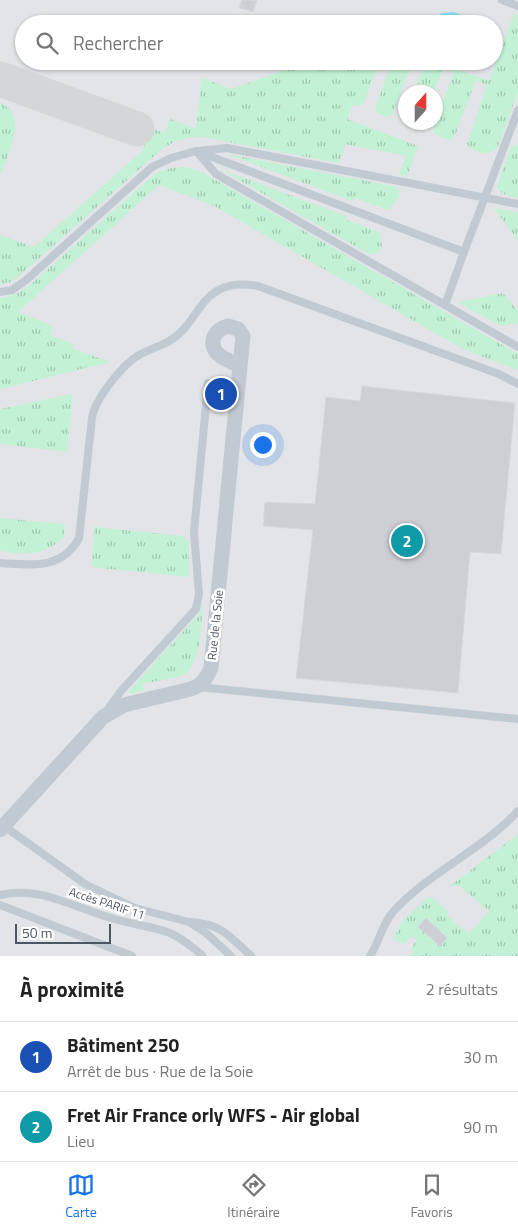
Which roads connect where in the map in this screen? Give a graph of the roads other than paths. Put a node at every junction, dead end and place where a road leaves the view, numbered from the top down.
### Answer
1 (502, 0) edge
2 (518, 6) edge
3 (518, 110) edge
4 (196, 151) junction
5 (485, 198) junction
6 (518, 204) edge
7 (464, 252) junction
8 (0, 292) edge
9 (444, 306) junction
10 (518, 347) edge
11 (240, 366) dead end
12 (208, 383) dead end
13 (518, 384) edge
14 (0, 563) edge
15 (198, 687) junction
16 (103, 717) junction
17 (518, 719) edge
18 (518, 812) edge
19 (2, 828) edge
20 (0, 895) edge
21 (0, 905) edge
22 (150, 912) junction
23 (188, 922) junction
24 (141, 926) junction
25 (202, 955) edge
26 (132, 956) edge
27 (231, 956) edge
28 (251, 956) edge
29 (370, 956) edge

1 - 2 lane
3 - 5 lane
4 - 5 lane
4 - 7 lane
4 - 8 lane
4 - 9 lane
5 - 6 lane
5 - 7 lane
7 - 9 lane
9 - 10 lane
11 - 15 street, Rue de la Soie
12 - 16 lane
13 - 14 lane
15 - 16 street
15 - 17 lane
16 - 19 street
18 - 29 lane
19 - 22 lane
20 - 24 lane, Accès PARIF 11
21 - 26 lane
22 - 23 lane
22 - 24 lane
23 - 27 lane
23 - 28 lane
24 - 25 lane, Accès PARIF 11

